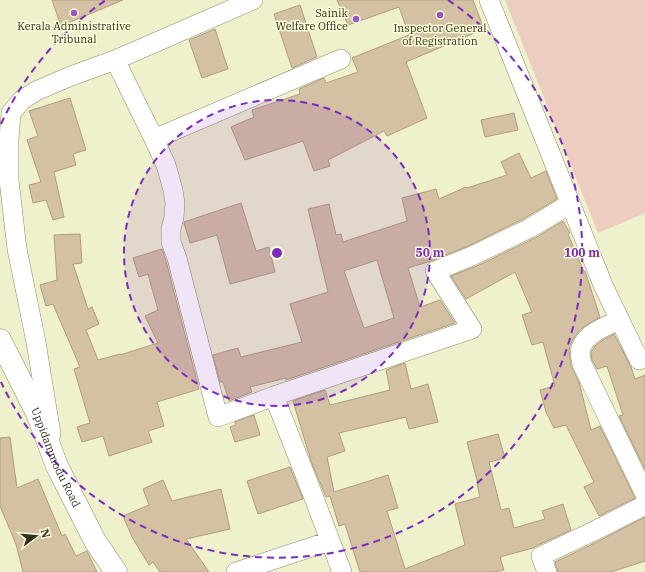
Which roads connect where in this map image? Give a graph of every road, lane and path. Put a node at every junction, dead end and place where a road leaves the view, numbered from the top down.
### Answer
1 (254, 0) edge
2 (489, 0) edge
3 (341, 59) dead end
4 (115, 60) junction
5 (154, 139) junction
6 (570, 204) junction
7 (619, 320) junction
8 (0, 340) edge
9 (645, 358) edge
10 (274, 396) junction
11 (57, 466) junction
12 (645, 494) edge
13 (645, 505) edge
14 (330, 540) junction
15 (116, 572) edge
16 (236, 572) edge
17 (342, 572) edge
18 (547, 572) edge

1 - 4 street
2 - 6 street
3 - 5 street
4 - 5 street
4 - 11 street
5 - 10 street
6 - 7 street
6 - 10 street
7 - 9 street
7 - 12 street
8 - 11 main road, Uppidammodu Road
10 - 14 street
11 - 15 main road, Uppidammodu Road
13 - 18 street
14 - 16 street
14 - 17 street

